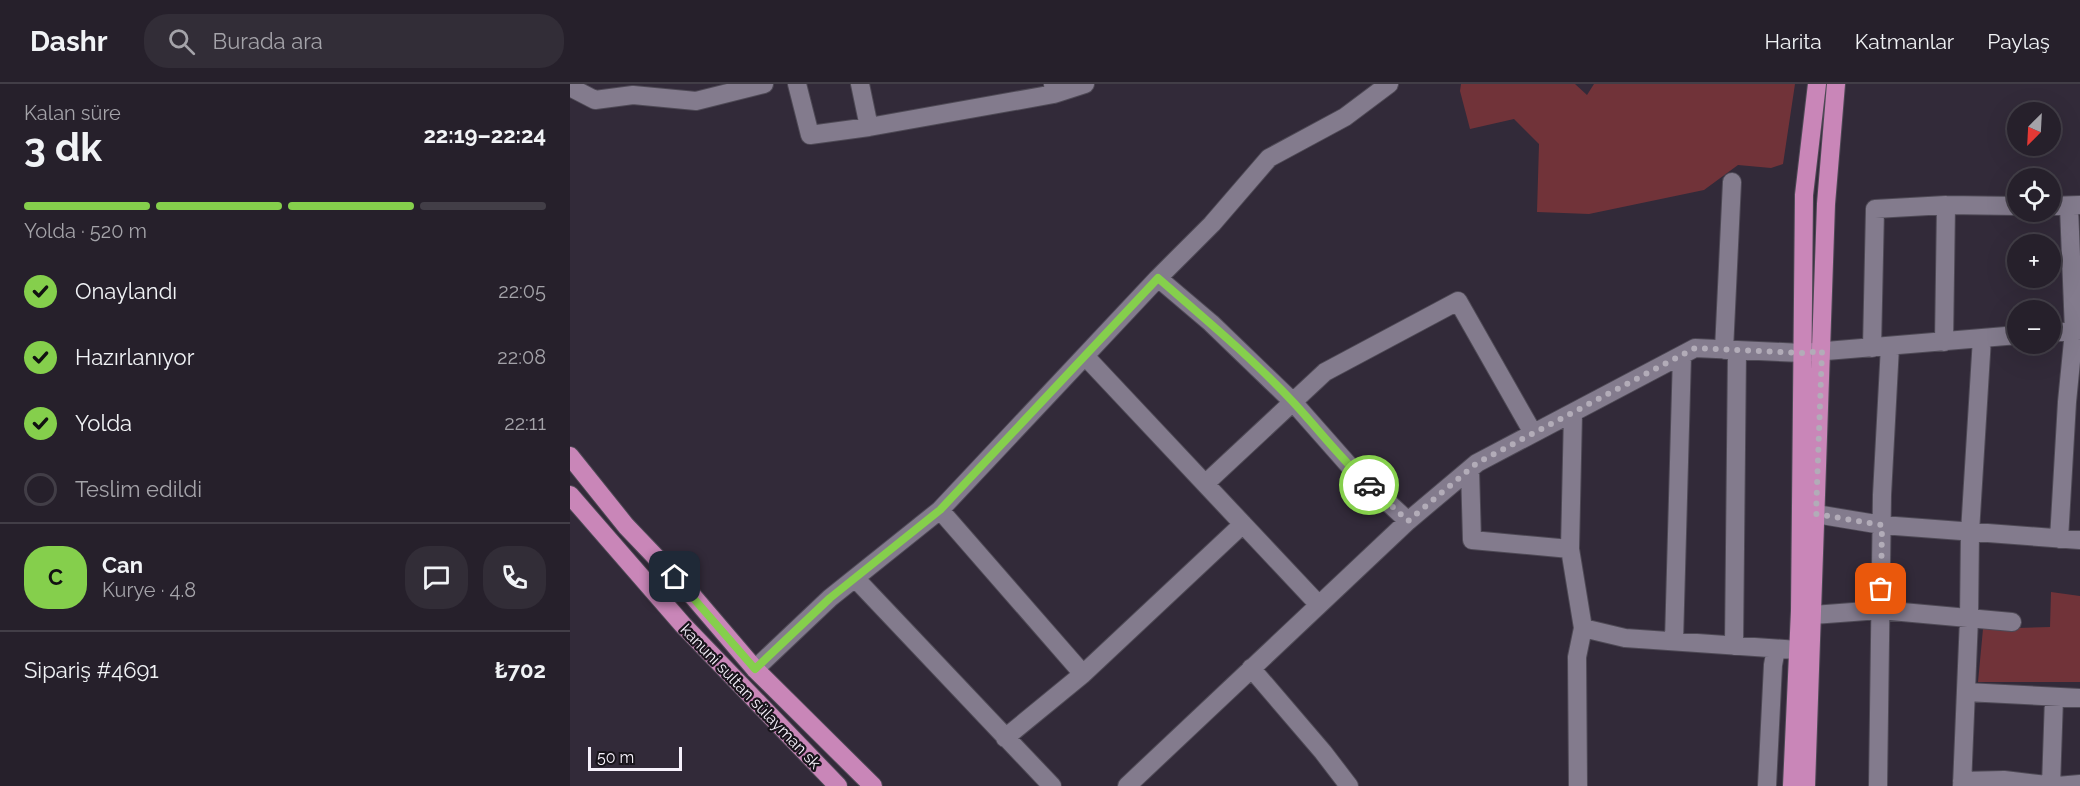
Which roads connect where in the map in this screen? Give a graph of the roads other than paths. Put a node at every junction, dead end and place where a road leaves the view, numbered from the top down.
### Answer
1 (764, 84) edge
2 (797, 84) edge
3 (860, 84) edge
4 (1085, 84) edge
5 (1389, 84) edge
6 (1817, 84) edge
7 (1836, 84) edge
8 (570, 87) edge
9 (1054, 89) edge
10 (869, 127) junction
11 (1732, 182) dead end
12 (1946, 205) junction
13 (2007, 206) edge
14 (2075, 206) edge
15 (1158, 278) junction
16 (2077, 330) edge
17 (2061, 332) edge
18 (2007, 336) edge
19 (1982, 338) junction
20 (1944, 342) junction
21 (1881, 347) junction
22 (1731, 350) junction
23 (1822, 351) junction
24 (1802, 353) junction
25 (1682, 355) junction
26 (1084, 356) junction
27 (1293, 402) junction
28 (1573, 413) junction
29 (1533, 434) junction
30 (570, 456) edge
31 (1470, 469) junction
32 (1206, 483) junction
33 (570, 495) edge
34 (940, 510) junction
35 (1816, 514) junction
36 (1408, 521) junction
37 (1243, 524) junction
38 (1882, 525) junction
39 (1970, 532) junction
40 (2059, 539) junction
41 (2080, 540) edge
42 (1570, 549) junction
43 (855, 578) junction
44 (1319, 604) junction
45 (1880, 610) junction
46 (1813, 615) junction
47 (1969, 618) junction
48 (2012, 622) dead end
49 (1583, 628) junction
50 (1674, 641) junction
51 (1734, 646) junction
52 (1776, 649) junction
53 (1798, 650) junction
54 (1251, 668) junction
55 (755, 669) junction
56 (1083, 674) junction
57 (1966, 692) junction
58 (2054, 698) junction
59 (2080, 698) edge
60 (1005, 738) junction
61 (1962, 783) edge
62 (2080, 784) edge
63 (838, 786) edge
64 (873, 786) edge
65 (1052, 786) edge
66 (1127, 786) edge
67 (1349, 786) edge
68 (1578, 786) edge
69 (1767, 786) edge
70 (1792, 786) edge
71 (1806, 786) edge
72 (1878, 786) edge
73 (2054, 786) edge

1 - 8 street
2 - 10 street
3 - 10 street
4 - 9 street
5 - 15 street
6 - 24 main road
7 - 23 main road
9 - 10 street
11 - 22 street
12 - 13 street
12 - 20 street
12 - 21 street
14 - 16 street
15 - 26 street
15 - 27 street
16 - 17 street
16 - 40 street
18 - 19 street
19 - 20 street
19 - 39 street
20 - 21 street
21 - 23 street
21 - 38 street
22 - 24 street
22 - 25 street
22 - 51 street
23 - 24 street
23 - 35 main road
24 - 53 main road
25 - 28 street
25 - 50 street
26 - 32 street
26 - 34 street
27 - 29 street
27 - 32 street
27 - 36 street
28 - 29 street
28 - 42 street
29 - 31 street
30 - 55 main road
31 - 36 street
31 - 42 street
32 - 37 street
33 - 63 main road, kanuni sultan sülayman sk
34 - 43 street
34 - 56 street
35 - 38 street
35 - 46 main road
36 - 44 street
37 - 44 street
37 - 56 street
38 - 39 street
38 - 45 street
39 - 40 street
39 - 47 street
40 - 41 street
42 - 49 street
43 - 55 street
43 - 60 street
44 - 54 street
45 - 46 street
45 - 47 street
45 - 72 street
46 - 71 main road
47 - 48 street
47 - 57 street
49 - 50 street
49 - 68 street
50 - 51 street
51 - 52 street
52 - 53 street
52 - 69 street
53 - 70 main road
54 - 66 street
54 - 67 street
55 - 64 main road
56 - 60 street
57 - 58 street
57 - 61 street
58 - 59 street
58 - 73 street
60 - 65 street
61 - 73 street
62 - 73 street

